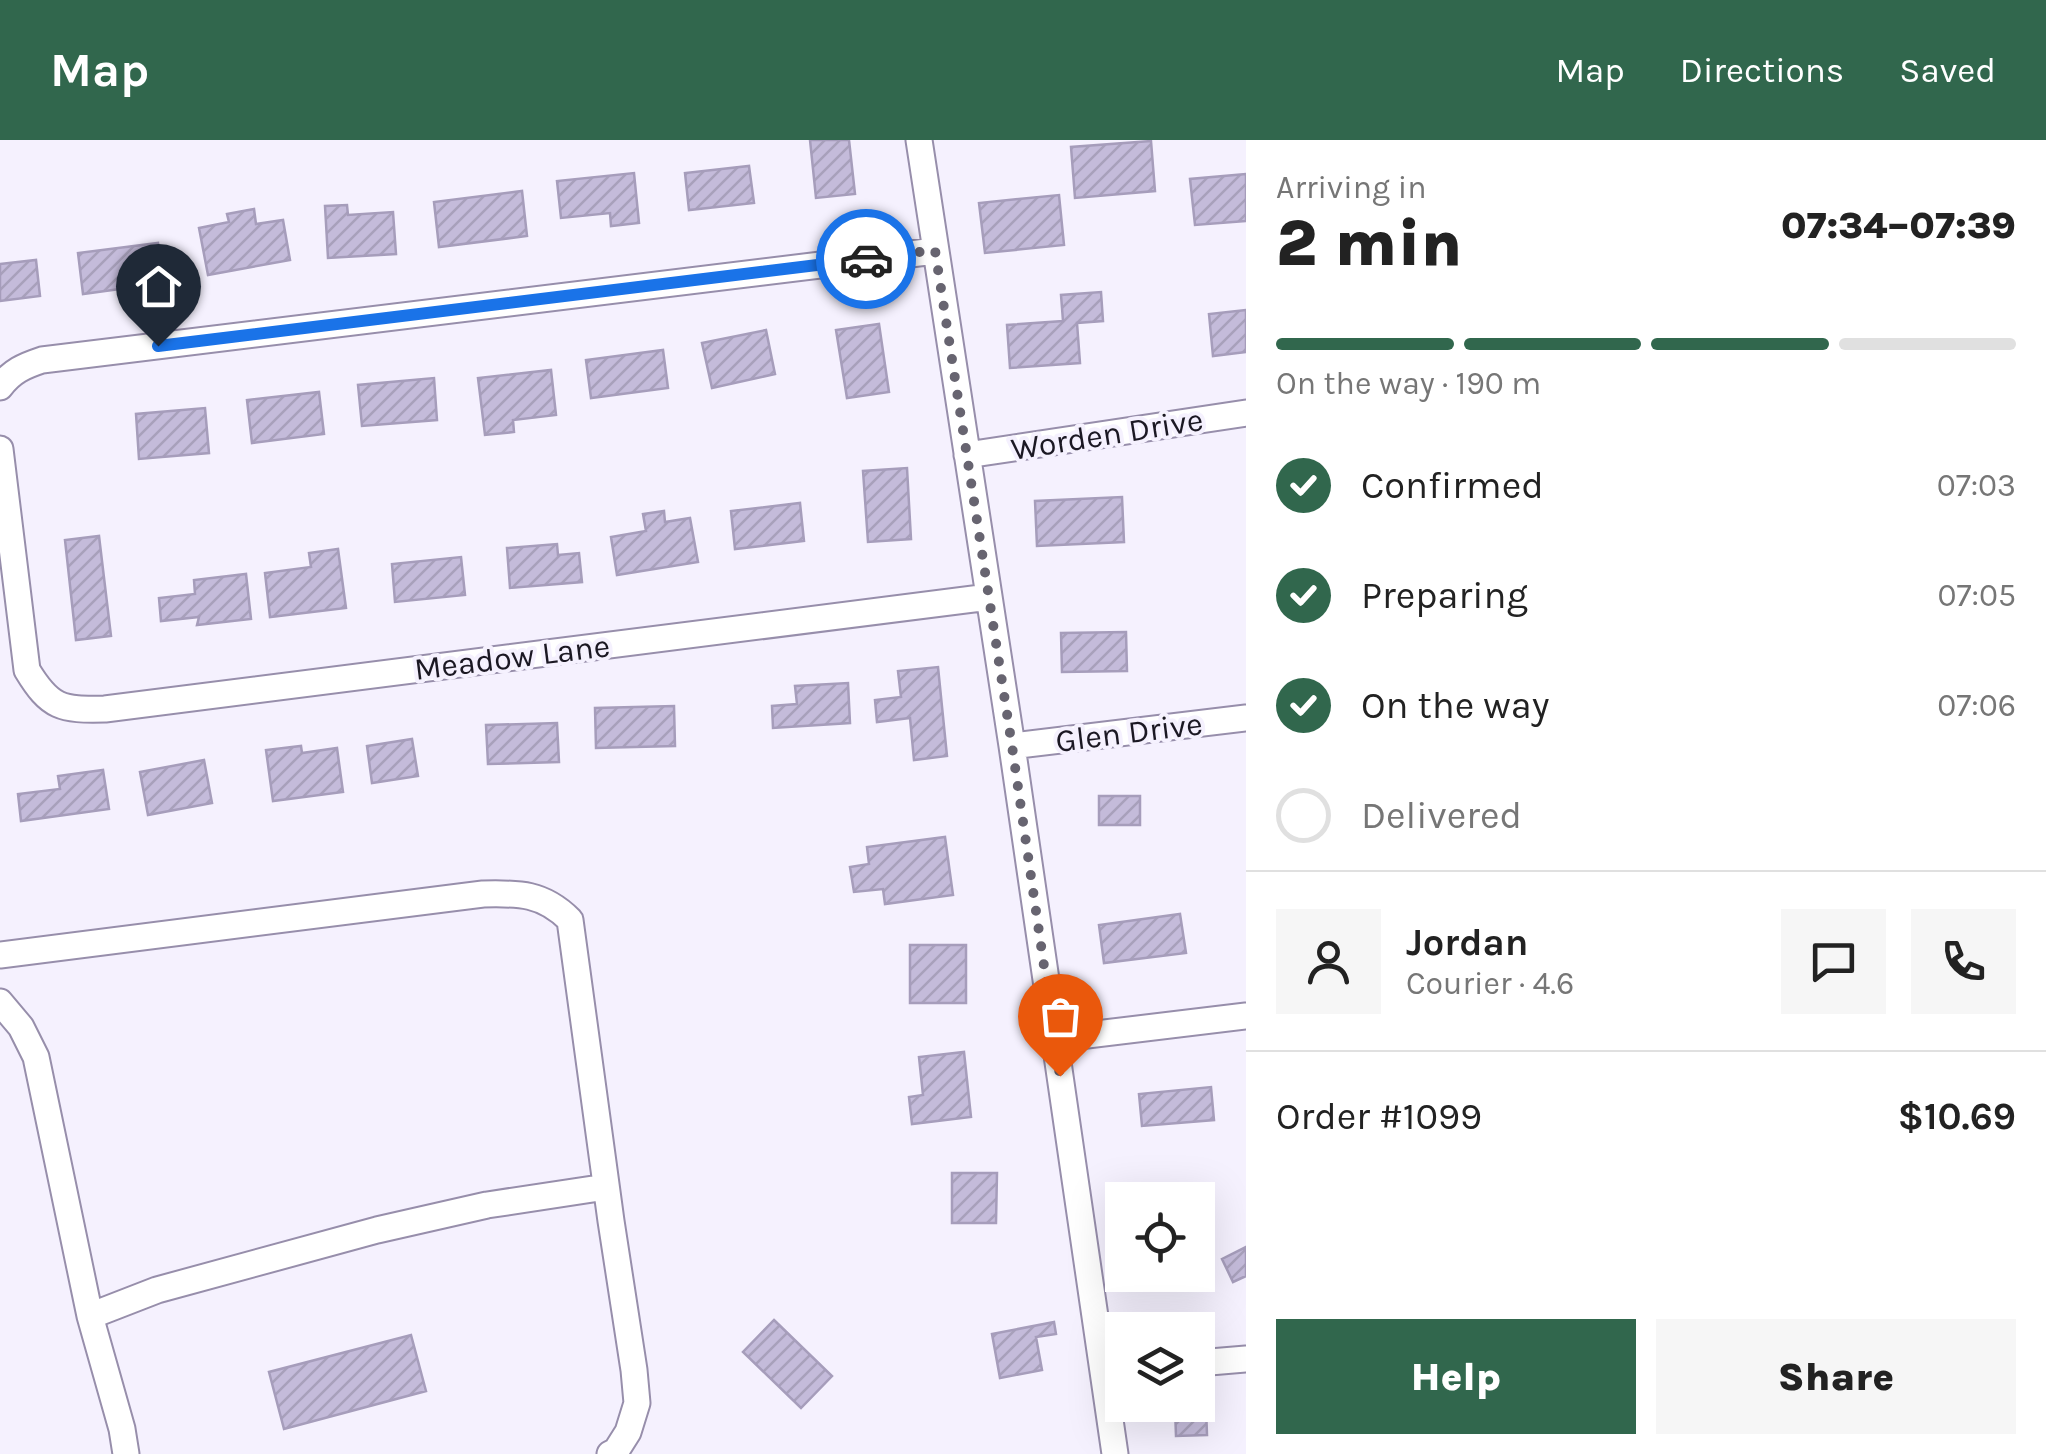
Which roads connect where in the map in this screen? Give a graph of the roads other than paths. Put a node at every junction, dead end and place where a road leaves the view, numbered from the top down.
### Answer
1 (919, 140) edge
2 (935, 250) junction
3 (0, 386) edge
4 (1246, 413) edge
5 (0, 449) edge
6 (967, 455) junction
7 (990, 596) junction
8 (1246, 718) edge
9 (1012, 746) junction
10 (0, 954) edge
11 (0, 1002) edge
12 (1246, 1016) edge
13 (1054, 1040) junction
14 (606, 1187) junction
15 (90, 1316) junction
16 (1105, 1325) edge
17 (1246, 1359) edge
18 (1215, 1362) edge
19 (1114, 1422) edge
20 (126, 1454) edge
21 (610, 1454) edge
22 (1115, 1454) edge

1 - 2 street
2 - 3 street
2 - 6 street
4 - 6 street, Worden Drive
5 - 7 street, Meadow Lane
6 - 7 street
7 - 9 street
8 - 9 street, Glen Drive
9 - 13 street
10 - 14 street
11 - 15 street
12 - 13 street
13 - 16 street
14 - 15 street
14 - 21 street
15 - 20 street
17 - 18 street
19 - 22 street

